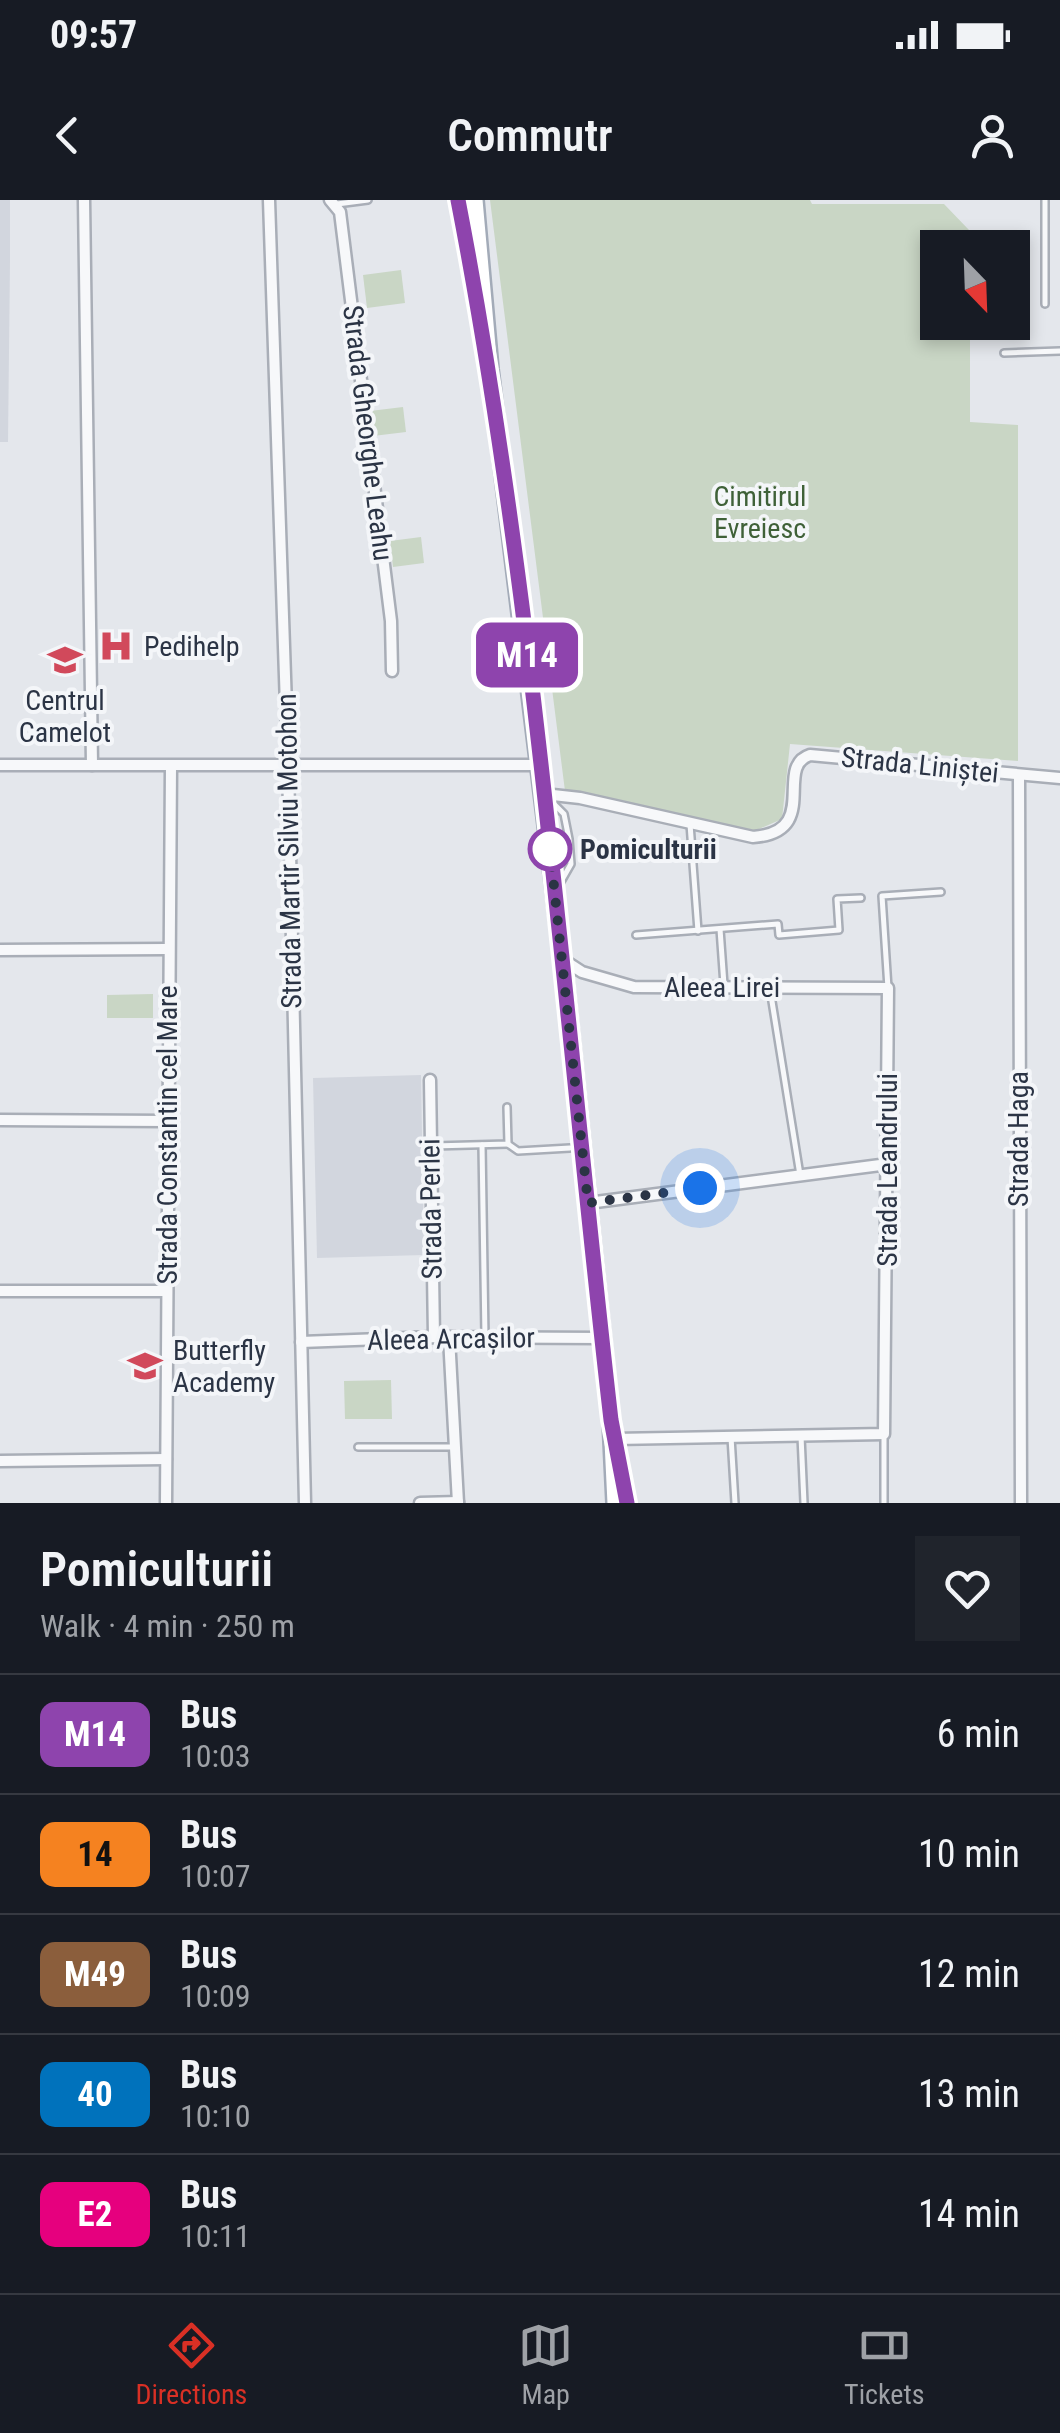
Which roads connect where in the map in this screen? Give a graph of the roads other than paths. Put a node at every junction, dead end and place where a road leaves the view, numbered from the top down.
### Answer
1 (84, 200) edge
2 (269, 200) edge
3 (368, 200) edge
4 (458, 200) edge
5 (475, 200) edge
6 (1045, 200) edge
7 (333, 202) edge
8 (1045, 304) dead end
9 (1060, 351) edge
10 (1004, 352) dead end
11 (490, 369) junction
12 (392, 671) dead end
13 (0, 765) edge
14 (92, 765) junction
15 (541, 765) junction
16 (171, 766) junction
17 (288, 766) junction
18 (1018, 776) junction
19 (1060, 778) edge
20 (544, 794) junction
21 (690, 822) junction
22 (941, 892) dead end
23 (861, 898) dead end
24 (720, 929) junction
25 (698, 930) junction
26 (636, 935) dead end
27 (167, 949) junction
28 (0, 950) edge
29 (562, 959) junction
30 (724, 986) junction
31 (770, 986) junction
32 (888, 988) junction
33 (430, 1080) dead end
34 (507, 1107) dead end
35 (0, 1120) edge
36 (167, 1121) junction
37 (508, 1144) junction
38 (482, 1145) junction
39 (430, 1146) junction
40 (570, 1148) dead end
41 (888, 1164) junction
42 (800, 1175) junction
43 (588, 1203) junction
44 (0, 1291) edge
45 (166, 1291) junction
46 (434, 1337) junction
47 (449, 1337) junction
48 (485, 1337) junction
49 (602, 1338) junction
50 (301, 1342) junction
51 (611, 1420) junction
52 (884, 1434) junction
53 (731, 1436) junction
54 (801, 1436) junction
55 (615, 1439) junction
56 (455, 1446) junction
57 (358, 1448) dead end
58 (166, 1459) junction
59 (0, 1461) edge
60 (458, 1502) edge
61 (166, 1503) edge
62 (305, 1503) edge
63 (420, 1503) edge
64 (616, 1503) edge
65 (627, 1503) edge
66 (736, 1503) edge
67 (804, 1503) edge
68 (884, 1503) edge
69 (1021, 1503) edge

1 - 14 street
2 - 17 street, Strada Martir Silviu Motohon
3 - 7 lane
4 - 11 main road
5 - 11 main road
6 - 8 lane
7 - 12 street, Strada Gheorghe Leahu
9 - 10 lane
11 - 15 main road
13 - 14 street
14 - 16 street
15 - 17 street
15 - 20 main road
16 - 17 street
16 - 27 street, Strada Constantin cel Mare
17 - 50 street, Strada Martir Silviu Motohon
18 - 19 street, Strada Liniștei
18 - 21 street, Strada Liniștei
18 - 69 street, Strada Haga
20 - 21 street, Strada Liniștei
20 - 29 main road
21 - 25 lane
22 - 32 lane, Strada Leandrului
23 - 24 lane
24 - 25 lane
24 - 30 lane
25 - 26 lane
27 - 28 street
27 - 36 street, Strada Constantin cel Mare
29 - 30 street, Aleea Lirei
29 - 43 main road
30 - 31 street, Aleea Lirei
31 - 32 street, Aleea Lirei
31 - 42 lane
32 - 41 street, Strada Leandrului
33 - 39 street, Strada Perlei
34 - 37 lane
35 - 36 street
36 - 45 street, Strada Constantin cel Mare
37 - 38 lane
37 - 40 lane
38 - 39 lane
38 - 48 lane
39 - 46 street, Strada Perlei
41 - 42 street
41 - 52 street, Strada Leandrului
42 - 43 street
43 - 49 main road
44 - 45 street
45 - 58 street, Strada Constantin cel Mare
46 - 47 street, Aleea Arcașilor
46 - 50 street, Aleea Arcașilor
47 - 48 street, Aleea Arcașilor
47 - 56 street
48 - 49 street, Aleea Arcașilor
49 - 51 main road
50 - 62 street, Strada Martir Silviu Motohon
51 - 55 main road
51 - 64 main road
52 - 54 street
52 - 68 lane, Strada Leandrului
53 - 54 street
53 - 55 street
53 - 66 lane
54 - 67 lane
55 - 65 main road
56 - 57 lane
56 - 60 street
58 - 59 street
58 - 61 street, Strada Constantin cel Mare
60 - 63 street

